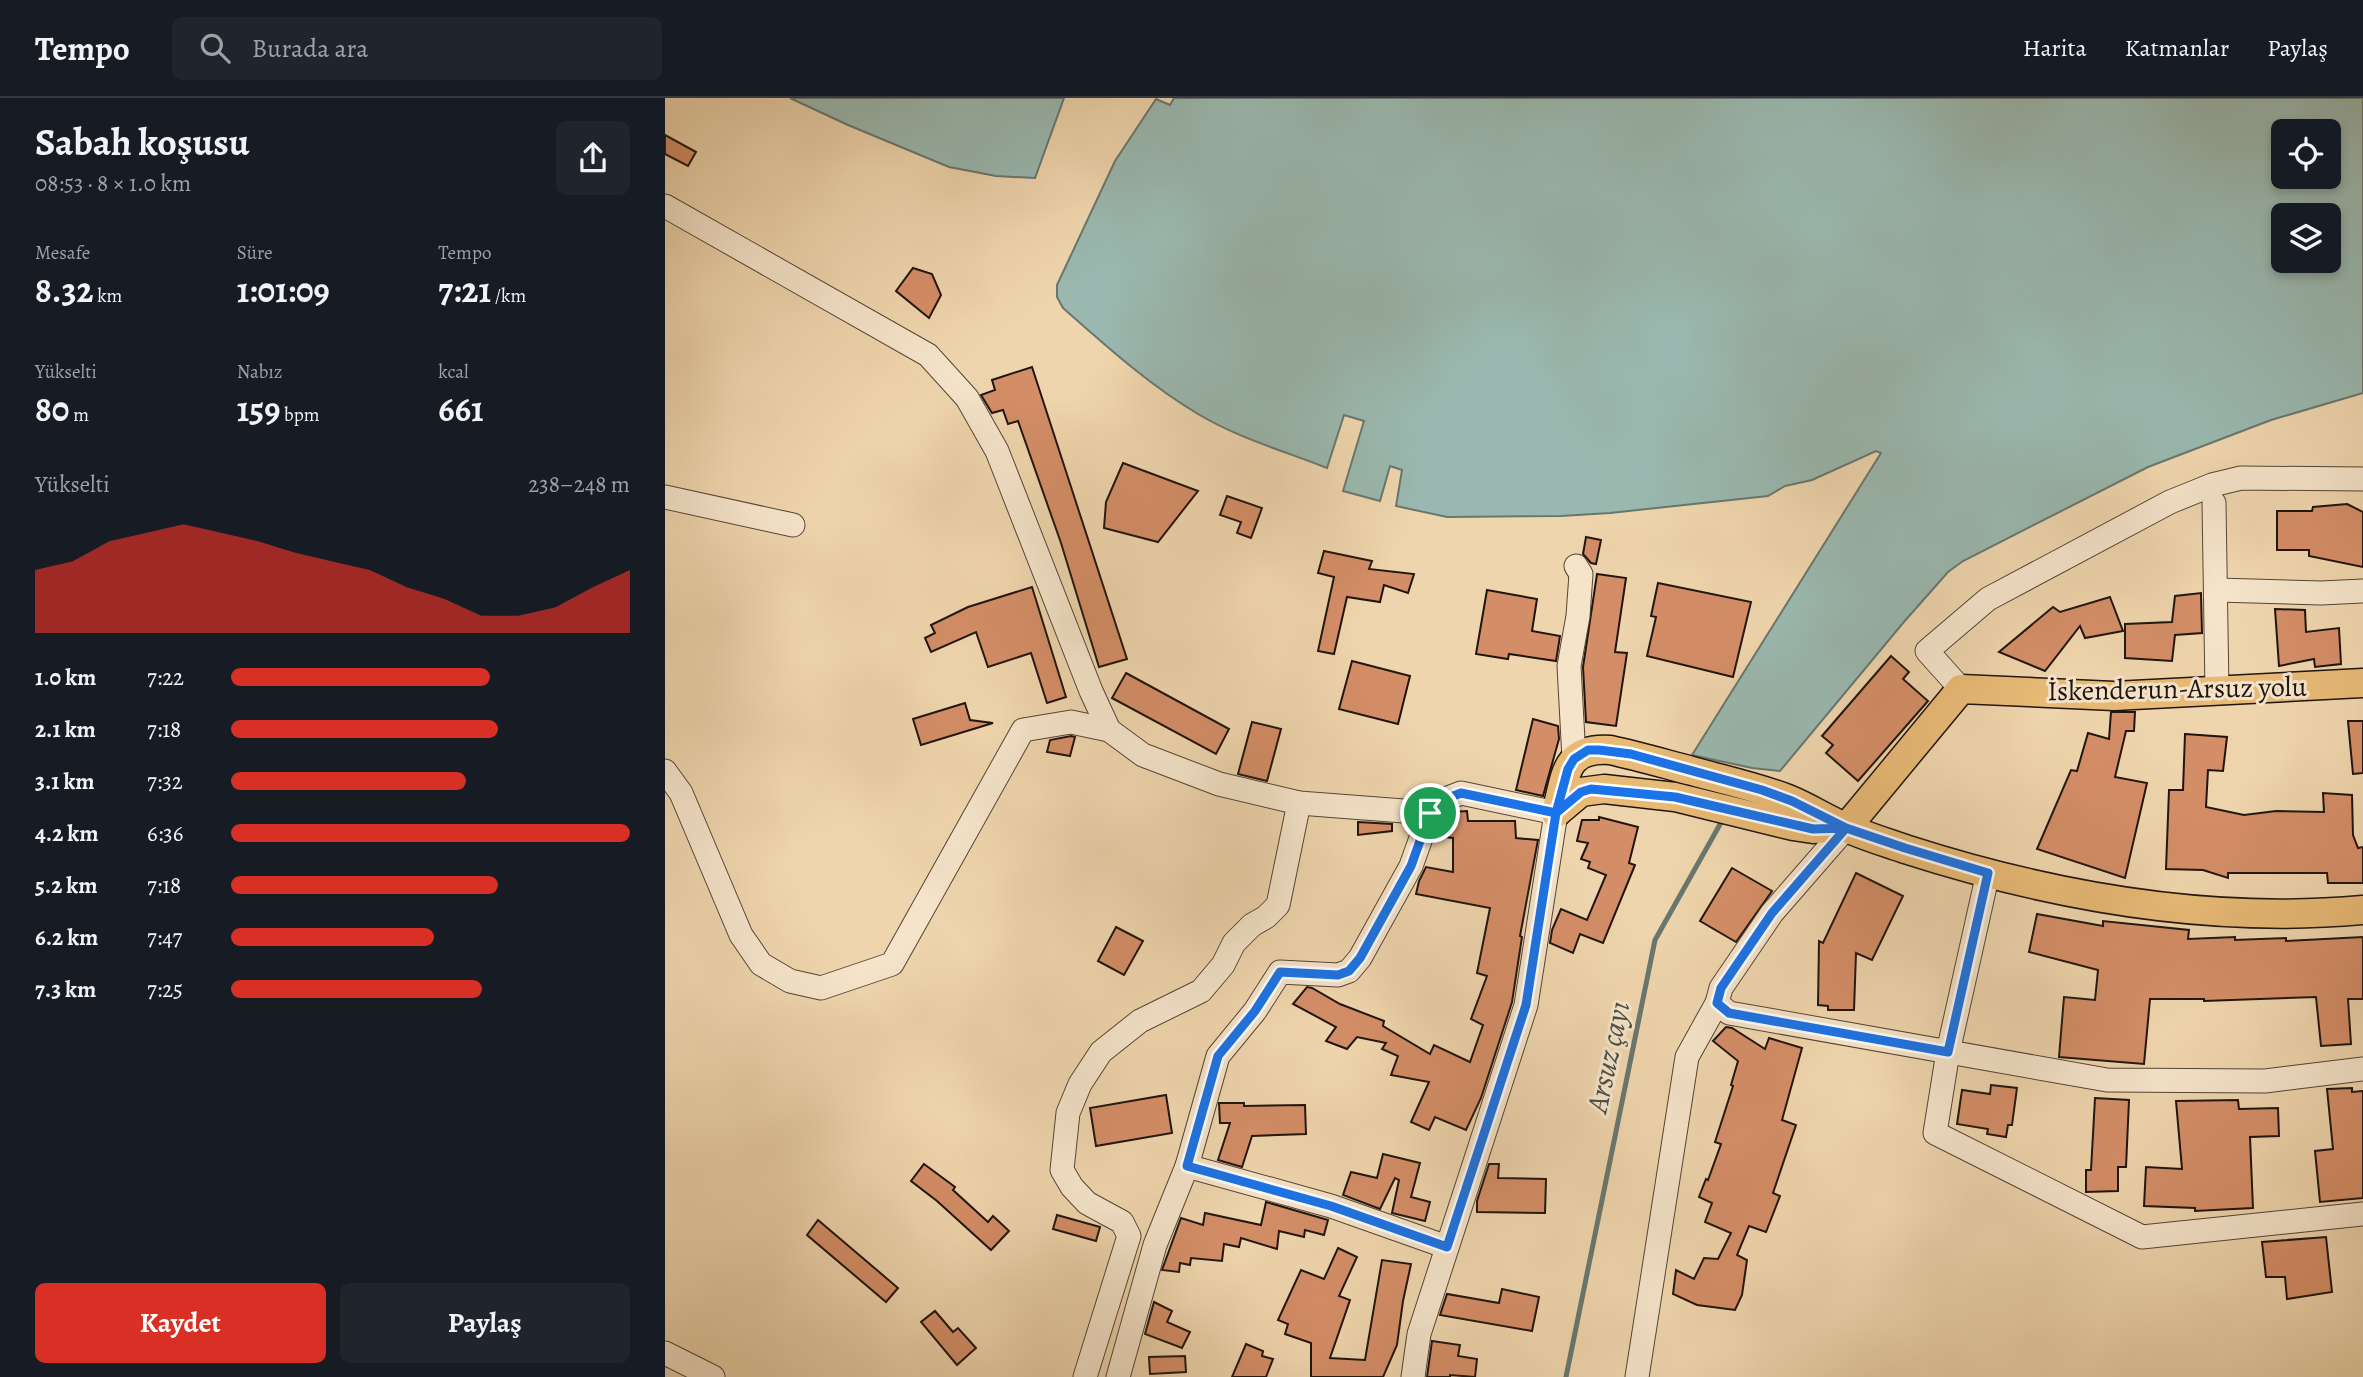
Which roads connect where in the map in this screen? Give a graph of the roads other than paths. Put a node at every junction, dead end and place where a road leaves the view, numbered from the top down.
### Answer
1 (665, 206) edge
2 (2363, 479) edge
3 (665, 497) edge
4 (2214, 503) dead end
5 (793, 524) dead end
6 (1576, 566) dead end
7 (2217, 590) junction
8 (2363, 591) edge
9 (2363, 683) edge
10 (1961, 689) junction
11 (2217, 691) junction
12 (1109, 730) junction
13 (1574, 759) junction
14 (665, 771) edge
15 (673, 797) edge
16 (1299, 803) junction
17 (1430, 813) junction
18 (1556, 813) junction
19 (1846, 828) junction
20 (1988, 873) junction
21 (2363, 910) edge
22 (1717, 1003) junction
23 (1948, 1052) junction
24 (2363, 1069) edge
25 (1187, 1166) junction
26 (2363, 1214) edge
27 (1447, 1247) junction
28 (665, 1353) edge
29 (713, 1377) edge
30 (1085, 1377) edge
31 (1118, 1377) edge
32 (1413, 1377) edge
33 (1637, 1377) edge

1 - 12 street
2 - 10 street
3 - 5 street
4 - 7 street
6 - 13 street
7 - 8 street
7 - 11 street
9 - 11 main road, İskenderun-Arsuz yolu
10 - 11 main road, İskenderun-Arsuz yolu
10 - 19 main road
12 - 15 street
12 - 16 street
13 - 18 main road
13 - 19 main road
14 - 15 street
16 - 17 street
16 - 30 street
17 - 18 street
17 - 25 street
18 - 19 main road
18 - 27 street
19 - 20 main road
19 - 22 street
20 - 21 main road
20 - 23 street
22 - 23 street
22 - 33 street
23 - 24 street
23 - 26 street
25 - 27 street
25 - 31 street
27 - 32 street
28 - 29 street

